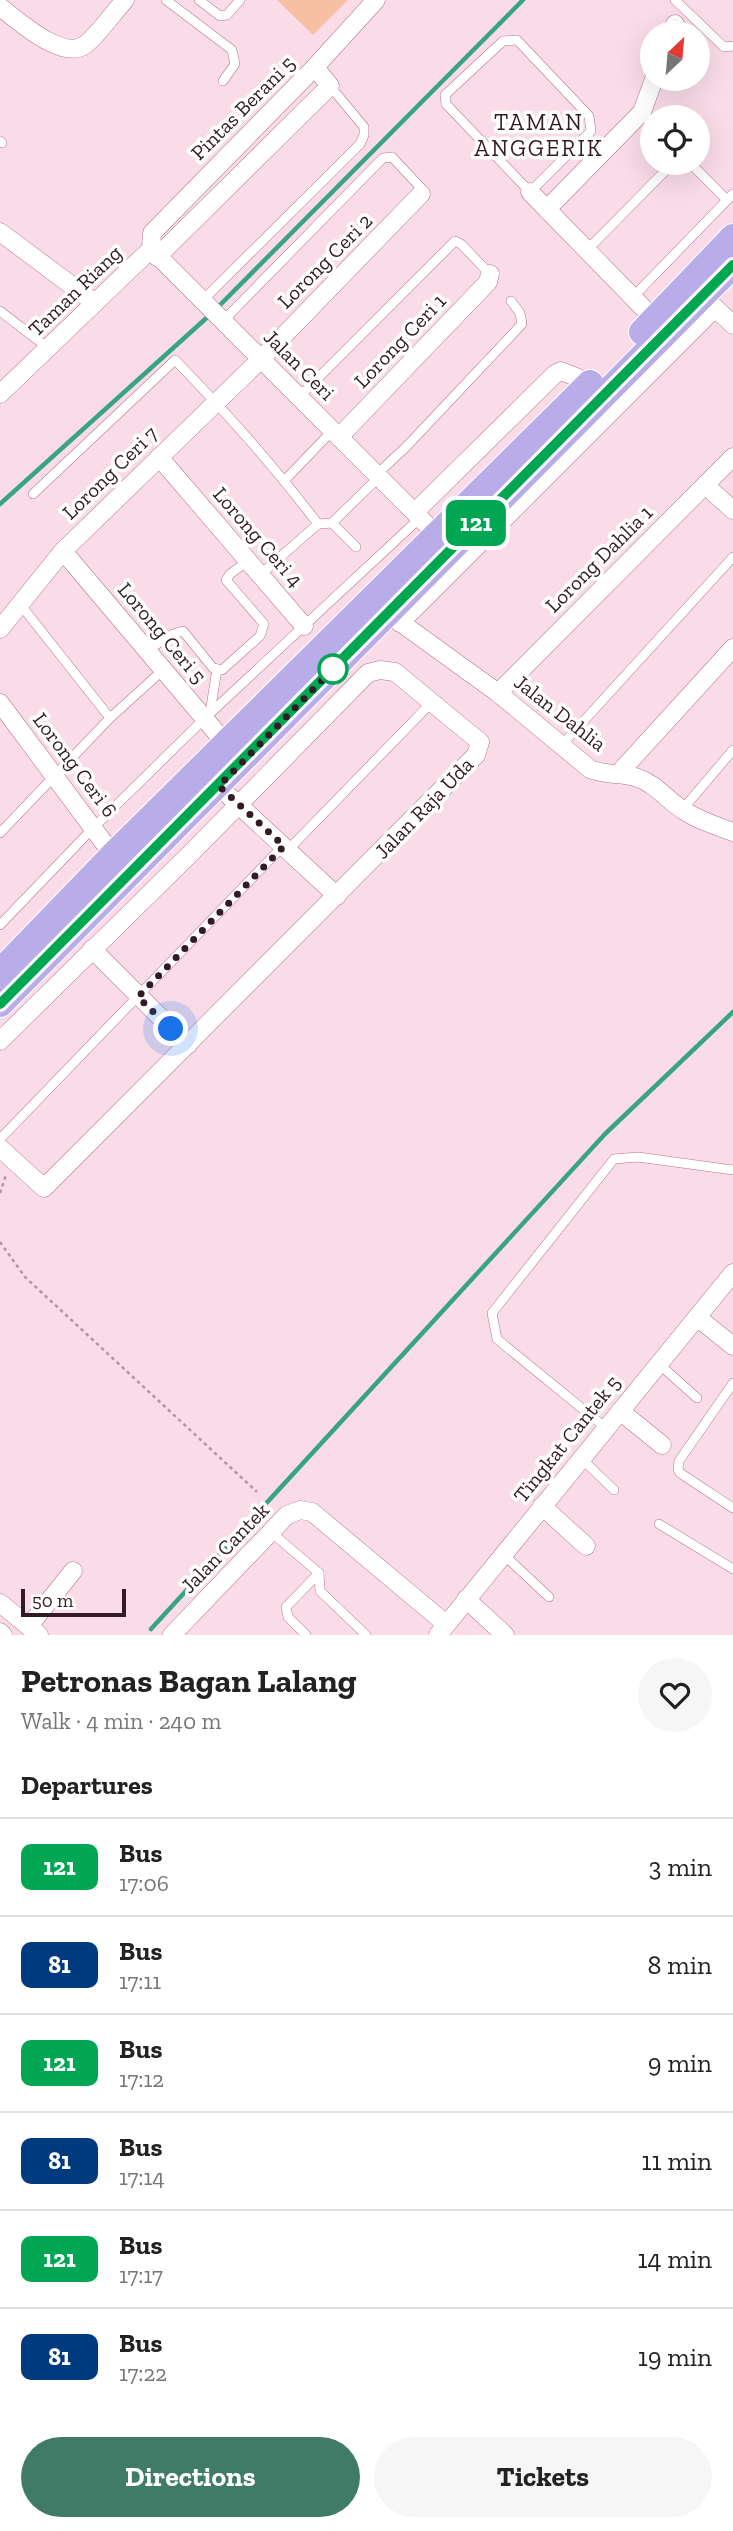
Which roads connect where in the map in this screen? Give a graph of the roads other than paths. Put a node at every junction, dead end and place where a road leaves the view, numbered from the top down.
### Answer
1 (125, 0) edge
2 (166, 0) edge
3 (199, 0) edge
4 (240, 0) edge
5 (376, 0) edge
6 (675, 0) edge
7 (0, 8) edge
8 (733, 46) edge
9 (315, 67) junction
10 (223, 81) dead end
11 (330, 86) junction
12 (640, 124) edge
13 (661, 175) edge
14 (704, 175) edge
15 (530, 192) junction
16 (421, 194) joint
17 (730, 197) edge
18 (547, 209) junction
19 (0, 232) edge
20 (733, 237) edge
21 (587, 250) junction
22 (154, 253) junction
23 (733, 265) edge
24 (490, 274) joint
25 (633, 297) junction
26 (511, 301) dead end
27 (709, 302) junction
28 (95, 303) junction
29 (0, 311) edge
30 (212, 312) junction
31 (654, 319) junction
32 (733, 325) edge
33 (48, 348) junction
34 (261, 359) junction
35 (0, 394) edge
36 (299, 397) junction
37 (216, 402) junction
38 (335, 434) junction
39 (159, 457) junction
40 (733, 457) edge
41 (378, 476) junction
42 (285, 481) junction
43 (705, 485) junction
44 (33, 494) dead end
45 (733, 510) edge
46 (332, 523) junction
47 (318, 524) junction
48 (431, 528) junction
49 (356, 547) dead end
50 (63, 551) junction
51 (733, 557) edge
52 (255, 567) junction
53 (20, 603) junction
54 (387, 611) junction
55 (0, 629) edge
56 (314, 636) junction
57 (733, 648) edge
58 (146, 650) junction
59 (217, 669) junction
60 (163, 670) junction
61 (498, 693) junction
62 (432, 702) junction
63 (0, 703) edge
64 (207, 716) junction
65 (110, 718) junction
66 (226, 744) junction
67 (561, 746) junction
68 (733, 750) edge
69 (619, 773) junction
70 (54, 776) junction
71 (219, 786) junction
72 (238, 804) junction
73 (682, 810) junction
74 (93, 828) junction
75 (733, 832) edge
76 (0, 833) edge
77 (286, 848) junction
78 (113, 855) junction
79 (337, 896) junction
80 (0, 925) edge
81 (92, 949) junction
82 (0, 972) edge
83 (138, 997) junction
84 (0, 1004) edge
85 (0, 1041) edge
86 (187, 1045) junction
87 (0, 1139) edge
88 (0, 1147) edge
89 (733, 1170) edge
90 (733, 1273) edge
91 (697, 1317) junction
92 (733, 1346) edge
93 (659, 1364) junction
94 (733, 1383) edge
95 (697, 1398) dead end
96 (620, 1411) junction
97 (606, 1428) junction
98 (662, 1445) dead end
99 (581, 1458) junction
100 (614, 1490) dead end
101 (542, 1506) junction
102 (733, 1508) edge
103 (659, 1524) dead end
104 (272, 1532) junction
105 (586, 1546) dead end
106 (503, 1553) junction
107 (733, 1569) edge
108 (73, 1571) dead end
109 (319, 1573) junction
110 (549, 1597) dead end
111 (466, 1599) junction
112 (0, 1603) edge
113 (442, 1629) edge
114 (34, 1631) edge
115 (176, 1634) edge
116 (306, 1635) edge
117 (366, 1635) edge
118 (505, 1635) edge

1 - 7 street
2 - 10 lane
3 - 4 lane
5 - 9 street, Pintas Berani 5
6 - 8 lane
9 - 11 street
9 - 22 street, Pintas Berani 5
11 - 22 street, Taman Riang
11 - 30 lane
12 - 18 street
13 - 21 lane
14 - 17 lane
15 - 15 lane
15 - 18 street
16 - 30 lane
16 - 34 street, Lorong Ceri 2
17 - 25 lane
18 - 21 street
19 - 28 street
20 - 31 main road
21 - 25 street
22 - 28 street, Taman Riang
22 - 30 street, Jalan Ceri
23 - 27 main road
24 - 36 lane
24 - 38 street, Lorong Ceri 1
25 - 31 street
26 - 41 lane
27 - 32 street
27 - 48 main road
27 - 54 street
28 - 33 street, Taman Riang
29 - 33 lane
30 - 34 street, Jalan Ceri
31 - 48 main road
33 - 35 street, Taman Riang
34 - 36 street, Jalan Ceri
34 - 37 street, Lorong Ceri 7
36 - 38 street, Jalan Ceri
37 - 39 street, Lorong Ceri 7
37 - 42 lane
37 - 44 lane
38 - 41 street, Jalan Ceri
38 - 42 lane
39 - 50 street, Lorong Ceri 7
39 - 52 street, Lorong Ceri 4
40 - 43 street, Lorong Dahlia 1
41 - 46 lane
41 - 48 street, Jalan Ceri
42 - 47 lane
43 - 45 street
43 - 61 street, Lorong Dahlia 1
46 - 47 lane
46 - 49 lane
47 - 52 lane
48 - 54 main road
48 - 56 lane
50 - 53 street, Lorong Ceri 7
50 - 58 street, Lorong Ceri 5
51 - 67 lane
52 - 56 street, Lorong Ceri 4
52 - 59 lane
53 - 55 street, Lorong Ceri 7
53 - 65 lane
54 - 56 main road
54 - 61 street, Jalan Dahlia
54 - 71 main road
56 - 64 lane
56 - 66 main road
57 - 69 street
58 - 59 lane
58 - 60 street, Lorong Ceri 5
59 - 64 lane
60 - 64 street, Lorong Ceri 5
60 - 65 lane
61 - 67 street, Jalan Dahlia
62 - 72 street, Jalan Raja Uda
62 - 77 lane
62 - 79 street, Jalan Raja Uda
63 - 70 street, Lorong Ceri 6
64 - 66 street, Lorong Ceri 5
64 - 74 lane
65 - 70 lane
66 - 78 main road
67 - 69 street, Jalan Dahlia
68 - 73 lane
69 - 73 street, Jalan Dahlia
70 - 74 street, Lorong Ceri 6
70 - 76 lane
71 - 72 street
71 - 84 main road
72 - 77 street
72 - 81 street, Jalan Raja Uda
73 - 75 street, Jalan Dahlia
74 - 78 street, Lorong Ceri 6
74 - 80 lane
77 - 79 street
77 - 83 lane
78 - 82 main road
79 - 86 street, Jalan Raja Uda
81 - 83 street
81 - 85 street, Jalan Raja Uda
83 - 86 street
83 - 87 lane
86 - 88 street, Jalan Raja Uda
89 - 97 lane
90 - 91 street, Tingkat Cantek 5
91 - 92 street
91 - 93 street, Tingkat Cantek 5
93 - 95 lane
93 - 96 street, Tingkat Cantek 5
94 - 102 lane
96 - 97 street, Tingkat Cantek 5
96 - 98 street
97 - 99 street, Tingkat Cantek 5
99 - 100 lane
99 - 101 street, Tingkat Cantek 5
101 - 105 street
101 - 106 street, Tingkat Cantek 5
103 - 107 lane
104 - 109 lane
104 - 113 street, Jalan Cantek
104 - 115 street, Jalan Cantek
106 - 110 lane
106 - 111 street, Tingkat Cantek 5
108 - 114 street
109 - 116 lane
109 - 117 lane
111 - 113 street, Tingkat Cantek 5
111 - 118 street
112 - 114 street

